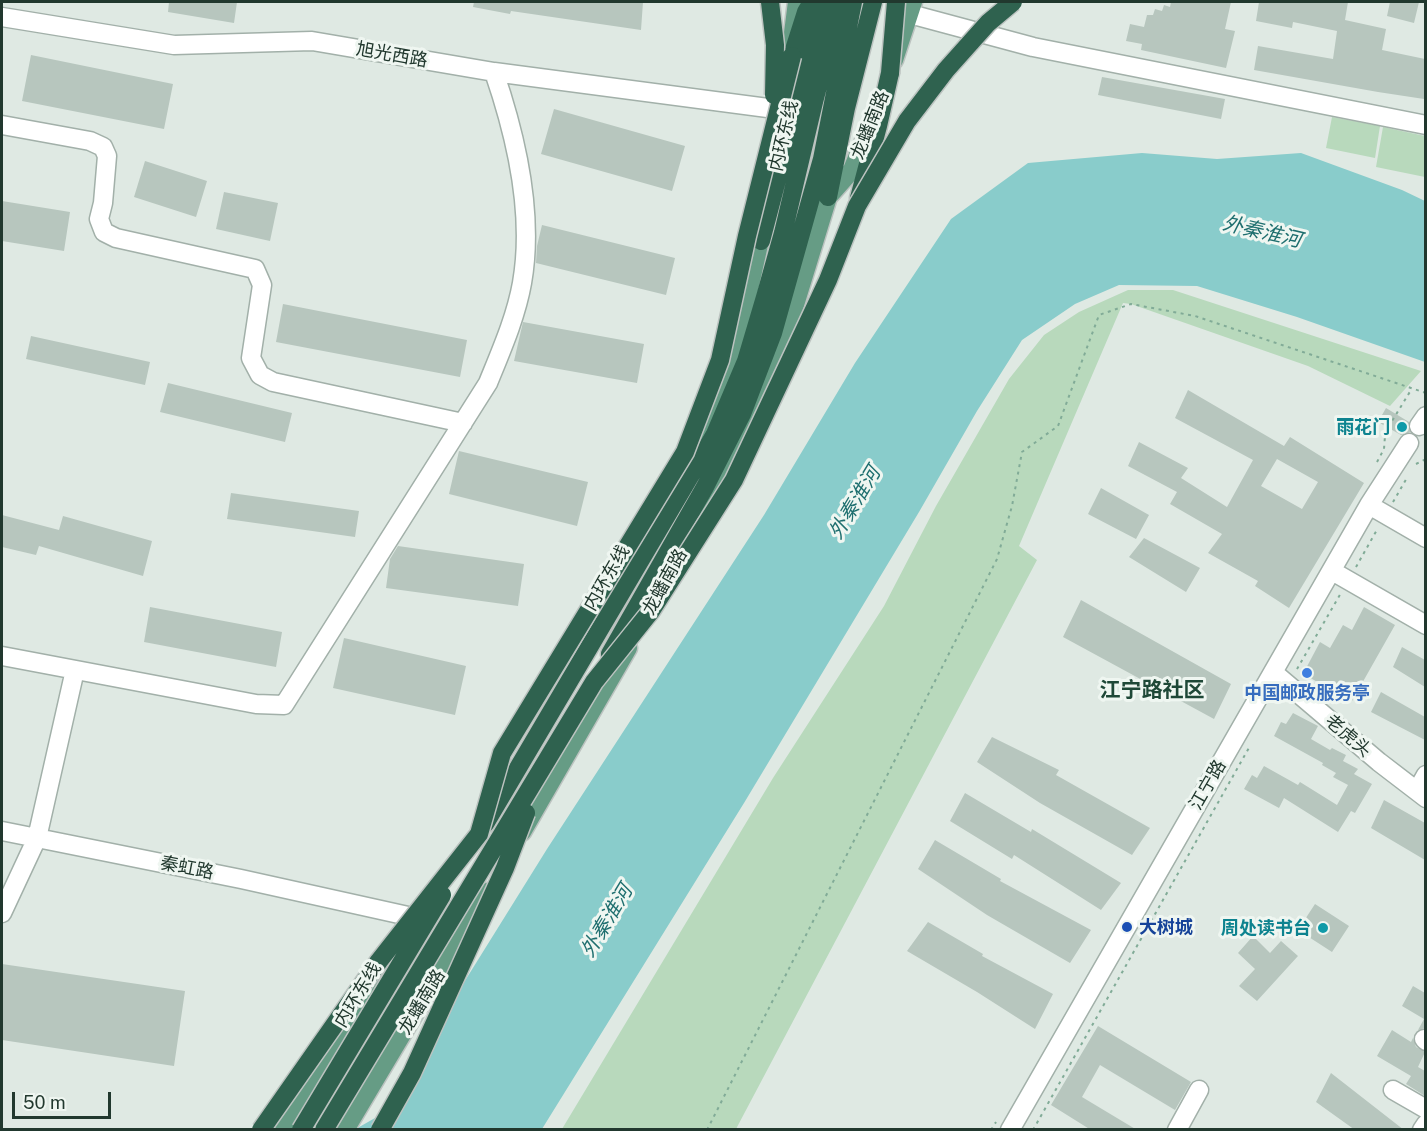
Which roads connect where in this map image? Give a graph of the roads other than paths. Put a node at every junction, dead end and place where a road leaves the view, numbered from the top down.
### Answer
1 (770, 2) edge
2 (797, 2) edge
3 (812, 2) edge
4 (824, 2) edge
5 (840, 2) edge
6 (854, 2) edge
7 (873, 2) edge
8 (896, 2) edge
9 (1013, 2) edge
10 (912, 8) edge
11 (2, 17) edge
12 (494, 72) junction
13 (783, 110) junction
14 (2, 125) edge
15 (1425, 125) edge
16 (773, 127) junction
17 (828, 197) junction
18 (857, 206) junction
19 (761, 241) junction
20 (463, 423) junction
21 (1409, 443) dead end
22 (1370, 505) junction
23 (1425, 538) edge
24 (1332, 571) junction
25 (1425, 625) edge
26 (2, 656) edge
27 (75, 670) junction
28 (1273, 672) junction
29 (594, 682) junction
30 (539, 775) junction
31 (1423, 788) edge
32 (2, 831) edge
33 (479, 834) junction
34 (37, 838) junction
35 (2, 913) edge
36 (417, 918) junction
37 (458, 941) junction
38 (1199, 1090) dead end
39 (1393, 1090) dead end
40 (1425, 1109) edge
41 (1425, 1124) edge
42 (346, 1126) edge
43 (261, 1130) edge
44 (284, 1130) edge
45 (302, 1130) edge
46 (324, 1130) edge
47 (380, 1130) edge
48 (1010, 1130) edge
49 (1177, 1130) edge
50 (1422, 1130) edge

1 - 16 highway, bridge
2 - 13 main road
3 - 16 highway, bridge
4 - 19 highway
5 - 33 highway, 内环东线, bridge
6 - 29 highway, bridge
7 - 17 highway
8 - 18 highway, bridge
9 - 18 highway, bridge
10 - 15 street
10 - 17 main road, 龙蟠南路
11 - 12 street, 旭光西路
12 - 13 street, 旭光西路
12 - 20 street
13 - 19 main road
14 - 20 street
16 - 33 highway, bridge
17 - 37 main road, 龙蟠南路
18 - 29 highway, bridge
19 - 36 main road
20 - 27 street
21 - 22 street, 江宁路
22 - 23 street
22 - 24 street, 江宁路
24 - 25 street
24 - 28 street, 江宁路
26 - 27 street
27 - 34 street
28 - 31 street, 老虎头
28 - 48 street, 江宁路
29 - 30 highway, bridge
30 - 46 highway, bridge
30 - 47 highway, bridge
32 - 34 street, 秦虹路
33 - 43 highway, bridge
33 - 45 highway, 内环东线, bridge
34 - 35 street
34 - 36 street, 秦虹路
36 - 37 main road
36 - 44 main road
37 - 42 main road, 龙蟠南路
38 - 49 street
39 - 40 street
41 - 50 street

